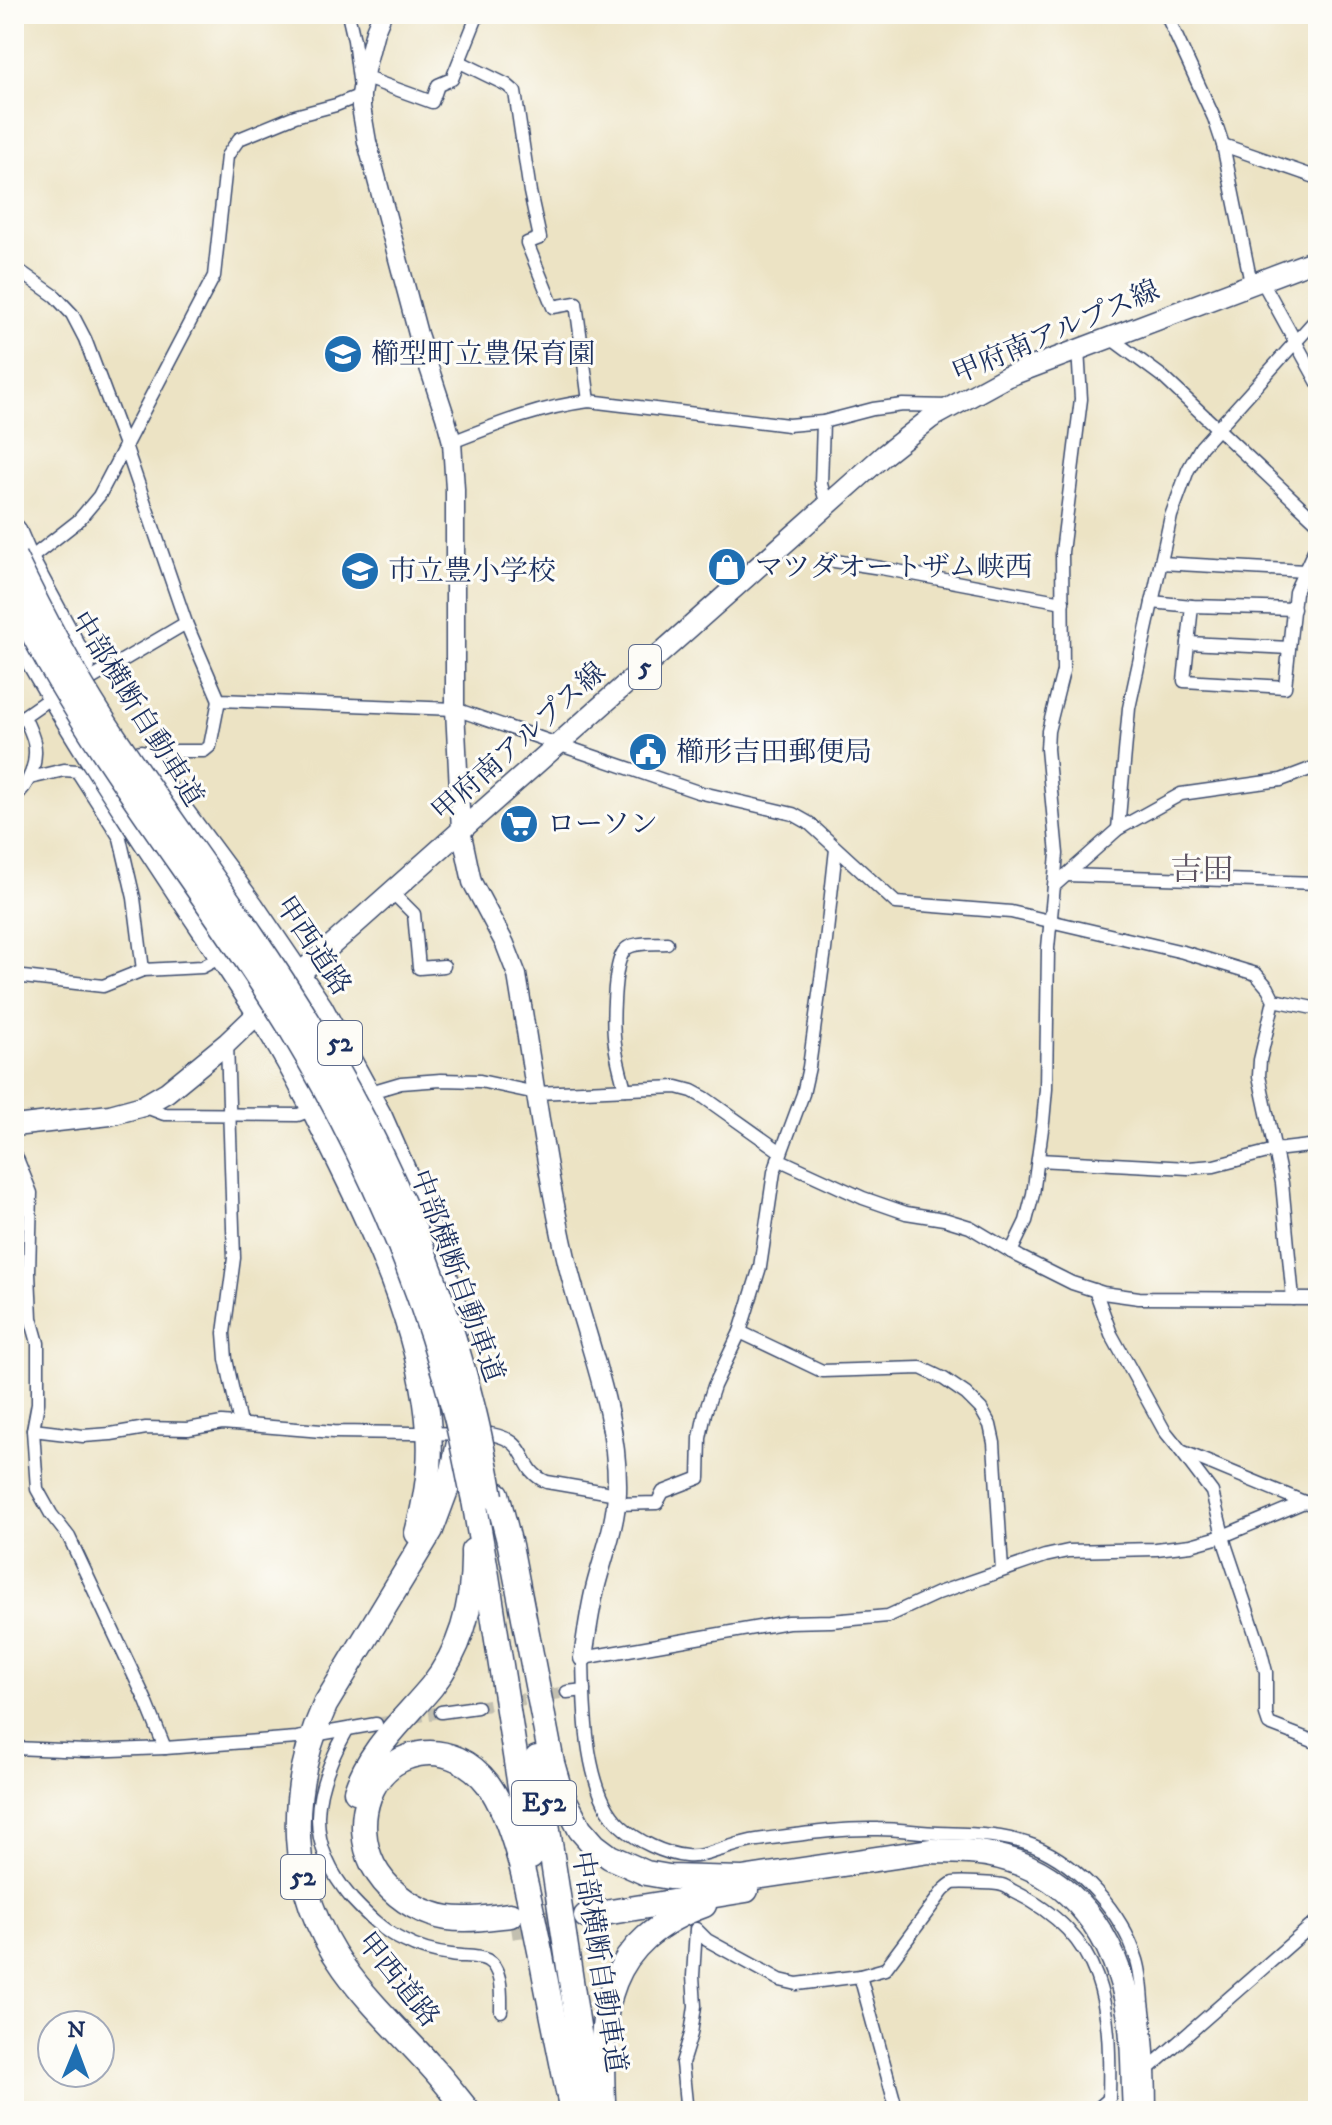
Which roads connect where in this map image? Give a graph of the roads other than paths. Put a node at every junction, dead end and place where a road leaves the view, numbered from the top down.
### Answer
1 (348, 14) edge
2 (382, 14) edge
3 (478, 14) edge
4 (1166, 14) edge
5 (460, 62) junction
6 (362, 86) junction
7 (1223, 145) junction
8 (1318, 178) edge
9 (1318, 259) edge
10 (14, 267) edge
11 (1256, 281) junction
12 (1318, 317) edge
13 (1109, 337) junction
14 (1295, 342) junction
15 (1078, 349) junction
16 (1318, 383) edge
17 (589, 401) junction
18 (951, 406) junction
19 (823, 422) junction
20 (1219, 427) junction
21 (452, 442) junction
22 (125, 445) junction
23 (827, 506) junction
24 (1318, 523) edge
25 (14, 531) edge
26 (1318, 542) edge
27 (20, 559) edge
28 (828, 560) dead end
29 (1161, 563) junction
30 (1305, 571) junction
31 (14, 596) edge
32 (1063, 602) junction
33 (1152, 602) junction
34 (1192, 606) junction
35 (1294, 609) junction
36 (186, 623) junction
37 (14, 626) edge
38 (1188, 643) junction
39 (1289, 648) junction
40 (91, 679) junction
41 (52, 695) junction
42 (219, 700) junction
43 (455, 709) junction
44 (19, 718) edge
45 (558, 746) junction
46 (141, 758) junction
47 (1318, 766) edge
48 (30, 778) junction
49 (14, 797) edge
50 (1118, 829) junction
51 (461, 830) junction
52 (836, 849) junction
53 (1066, 875) junction
54 (1318, 883) edge
55 (1054, 886) junction
56 (392, 892) junction
57 (1051, 921) junction
58 (667, 943) dead end
59 (223, 956) junction
60 (444, 966) dead end
61 (143, 970) junction
62 (298, 975) junction
63 (14, 976) edge
64 (1274, 1000) junction
65 (1318, 1009) edge
66 (259, 1014) junction
67 (227, 1043) junction
68 (625, 1089) junction
69 (367, 1093) junction
70 (536, 1093) junction
71 (143, 1106) junction
72 (314, 1109) junction
73 (230, 1115) junction
74 (14, 1126) edge
75 (1318, 1145) edge
76 (1275, 1150) junction
77 (14, 1151) edge
78 (779, 1156) junction
79 (1038, 1160) junction
80 (1011, 1252) junction
81 (1095, 1290) junction
82 (1293, 1299) junction
83 (1318, 1299) edge
84 (740, 1332) junction
85 (240, 1424) junction
86 (33, 1430) junction
87 (429, 1434) junction
88 (461, 1434) junction
89 (1181, 1451) junction
90 (482, 1498) junction
91 (616, 1499) junction
92 (1304, 1502) junction
93 (1318, 1506) edge
94 (1223, 1536) junction
95 (1002, 1570) junction
96 (383, 1608) junction
97 (583, 1658) junction
98 (584, 1690) junction
99 (567, 1692) tunnel mouth
100 (477, 1707) tunnel mouth
101 (441, 1712) tunnel mouth
102 (376, 1724) tunnel mouth
103 (347, 1730) junction
104 (311, 1736) junction
105 (1318, 1743) edge
106 (14, 1748) edge
107 (165, 1748) junction
108 (743, 1885) junction
109 (585, 1910) tunnel mouth
110 (1318, 1920) edge
111 (860, 1976) junction
112 (501, 2011) dead end
113 (1149, 2068) junction
114 (468, 2111) edge
115 (575, 2111) edge
116 (591, 2111) edge
117 (604, 2111) edge
118 (690, 2111) edge
119 (897, 2111) edge
120 (1095, 2111) edge
121 (1124, 2111) edge
122 (1135, 2111) edge
123 (1150, 2111) edge

1 - 6 street
2 - 6 street
3 - 5 street
4 - 7 street
5 - 6 street
5 - 17 street
6 - 21 street
6 - 22 street
7 - 8 street
7 - 11 street
9 - 11 main road, 甲府南アルプス線 / 5
10 - 22 street
11 - 13 main road, 甲府南アルプス線 / 5
11 - 14 street
12 - 14 street
13 - 15 main road, 甲府南アルプス線 / 5
13 - 20 street
14 - 16 street
14 - 20 street
15 - 18 main road, 甲府南アルプス線 / 5
15 - 32 street
17 - 19 street
17 - 21 street
18 - 19 street
18 - 23 main road, 甲府南アルプス線 / 5
19 - 23 street
20 - 24 street
20 - 29 street
21 - 43 street
22 - 27 street
22 - 36 street
23 - 45 main road, 甲府南アルプス線 / 5
25 - 27 highway, 甲西道路 / 52
26 - 30 street
27 - 40 highway, 甲西道路 / 52
27 - 90 highway, 中部横断自動車道, bridge
28 - 32 street
29 - 30 street
29 - 33 street
30 - 35 street
31 - 90 highway, 中部横断自動車道 / E52, bridge
32 - 55 street
33 - 34 street
33 - 50 street
34 - 35 street
34 - 38 street
35 - 39 street
36 - 40 street
36 - 42 street
37 - 41 highway, 甲西道路 / 52
38 - 39 street
38 - 39 street
40 - 41 street
40 - 46 highway, 甲西道路 / 52
41 - 44 street
41 - 59 highway, 甲西道路 / 52
42 - 43 street
42 - 46 street
43 - 45 street
43 - 51 street
44 - 48 street
45 - 51 main road, 甲府南アルプス線 / 5
45 - 52 street
46 - 62 highway, 甲西道路 / 52
47 - 50 street
48 - 49 street
48 - 61 street
50 - 53 street
51 - 56 main road, 甲府南アルプス線 / 5
51 - 70 street
52 - 57 street
52 - 78 street
53 - 54 street
53 - 55 street
55 - 57 street
56 - 60 street
56 - 62 main road, 甲府南アルプス線 / 5
57 - 64 street
57 - 79 street
58 - 68 street
59 - 61 street
59 - 66 highway, 甲西道路 / 52
61 - 63 street
62 - 66 main road, 甲府南アルプス線 / 5
62 - 69 highway, 甲西道路 / 52
64 - 65 street
64 - 76 street
66 - 67 main road, 甲府南アルプス線 / 5
66 - 72 highway, 甲西道路 / 52
67 - 71 main road, 甲府南アルプス線 / 5
67 - 73 street
68 - 70 street
68 - 78 street
69 - 70 street
69 - 88 highway, 甲西道路 / 52
70 - 91 street
71 - 73 street
71 - 74 main road, 甲府南アルプス線 / 5
72 - 73 street
72 - 87 highway, 甲西道路 / 52
73 - 85 street
75 - 76 street
76 - 79 street
76 - 82 street
77 - 86 street
78 - 80 street
78 - 84 street
79 - 80 street
80 - 81 street
81 - 82 street
81 - 89 street
82 - 83 street
84 - 91 street
84 - 95 street
85 - 86 street
85 - 87 street
86 - 107 street
87 - 88 street
87 - 96 highway, 甲西道路 / 52
88 - 91 street
88 - 96 highway, 甲西道路 / 52
89 - 92 street
89 - 94 street
90 - 108 highway
90 - 115 highway, 中部横断自動車道 / E52
90 - 115 highway
90 - 116 highway, 中部横断自動車道 / E52
91 - 97 street
92 - 93 street
92 - 94 street
94 - 95 street
94 - 105 street
95 - 97 street
96 - 104 highway, 甲西道路 / 52
97 - 98 street
98 - 99 street
98 - 113 street
100 - 101 street
102 - 103 street
103 - 104 street
103 - 112 street
104 - 107 street
104 - 114 highway, 甲西道路 / 52
106 - 107 street
108 - 109 highway
108 - 117 highway
108 - 121 highway
108 - 122 highway
110 - 113 street
111 - 118 street
111 - 119 street
111 - 120 street
113 - 123 street

